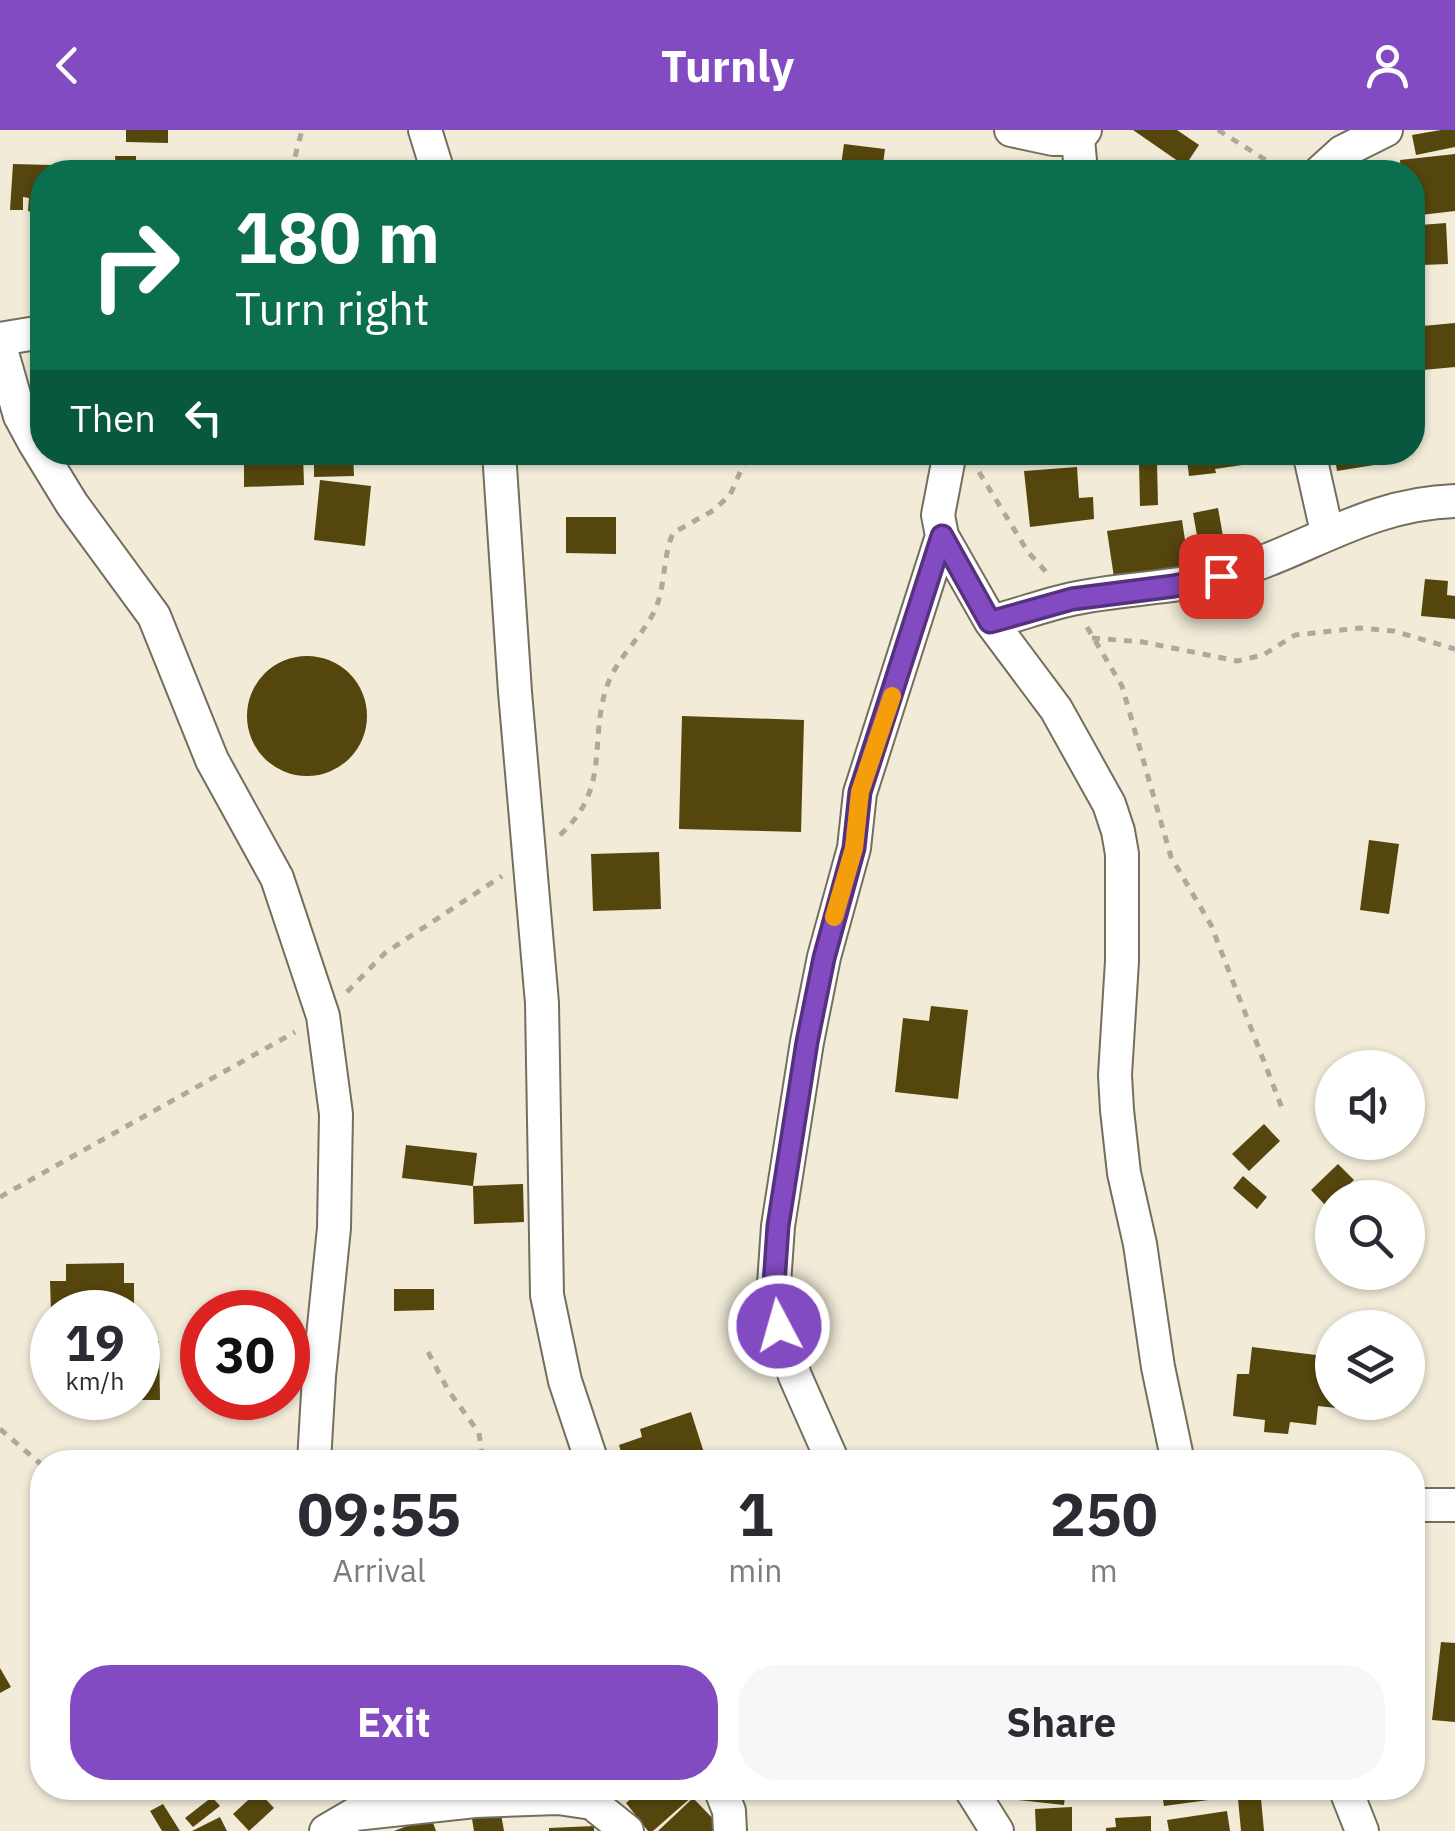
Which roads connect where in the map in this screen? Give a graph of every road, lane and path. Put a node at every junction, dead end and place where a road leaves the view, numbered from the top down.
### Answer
1 (302, 130) edge
2 (425, 130) edge
3 (1011, 130) edge
4 (1218, 130) edge
5 (1386, 130) edge
6 (1081, 135) edge
7 (294, 160) edge
8 (434, 160) edge
9 (1266, 160) edge
10 (1333, 160) edge
11 (30, 335) edge
12 (0, 342) edge
13 (10, 416) edge
14 (30, 444) edge
15 (45, 465) edge
16 (500, 465) edge
17 (743, 465) edge
18 (962, 465) edge
19 (967, 465) edge
20 (1312, 465) edge
21 (1455, 501) edge
22 (1327, 532) junction
23 (942, 536) junction
24 (1072, 599) junction
25 (990, 622) junction
26 (1092, 638) junction
27 (1455, 649) edge
28 (530, 856) junction
29 (323, 1016) junction
30 (1282, 1108) dead end
31 (0, 1197) edge
32 (428, 1352) dead end
33 (0, 1429) edge
34 (315, 1450) edge
35 (482, 1450) edge
36 (588, 1450) edge
37 (827, 1450) edge
38 (1175, 1450) edge
39 (30, 1455) edge
40 (1425, 1505) edge
41 (1455, 1505) edge
42 (503, 1800) edge
43 (572, 1800) edge
44 (724, 1800) edge
45 (978, 1800) edge
46 (1350, 1800) edge
47 (355, 1811) edge
48 (326, 1831) edge
49 (627, 1831) edge
50 (730, 1831) edge
51 (997, 1831) edge
52 (1362, 1831) edge

1 - 7 path
2 - 8 street
3 - 6 street
4 - 9 path
5 - 10 street
11 - 12 street
12 - 13 street
13 - 14 street
15 - 29 street
16 - 28 street
17 - 28 path
18 - 23 street
19 - 24 path
20 - 22 street
21 - 22 street
22 - 24 street
23 - 25 street
23 - 37 street
24 - 25 street
24 - 26 path
25 - 38 street
26 - 27 path
26 - 30 path
28 - 29 path
28 - 36 street
29 - 31 path
29 - 34 street
32 - 35 path
33 - 39 path
40 - 41 street
42 - 47 street
43 - 49 street
44 - 50 street
45 - 51 street
46 - 52 street
47 - 48 street

